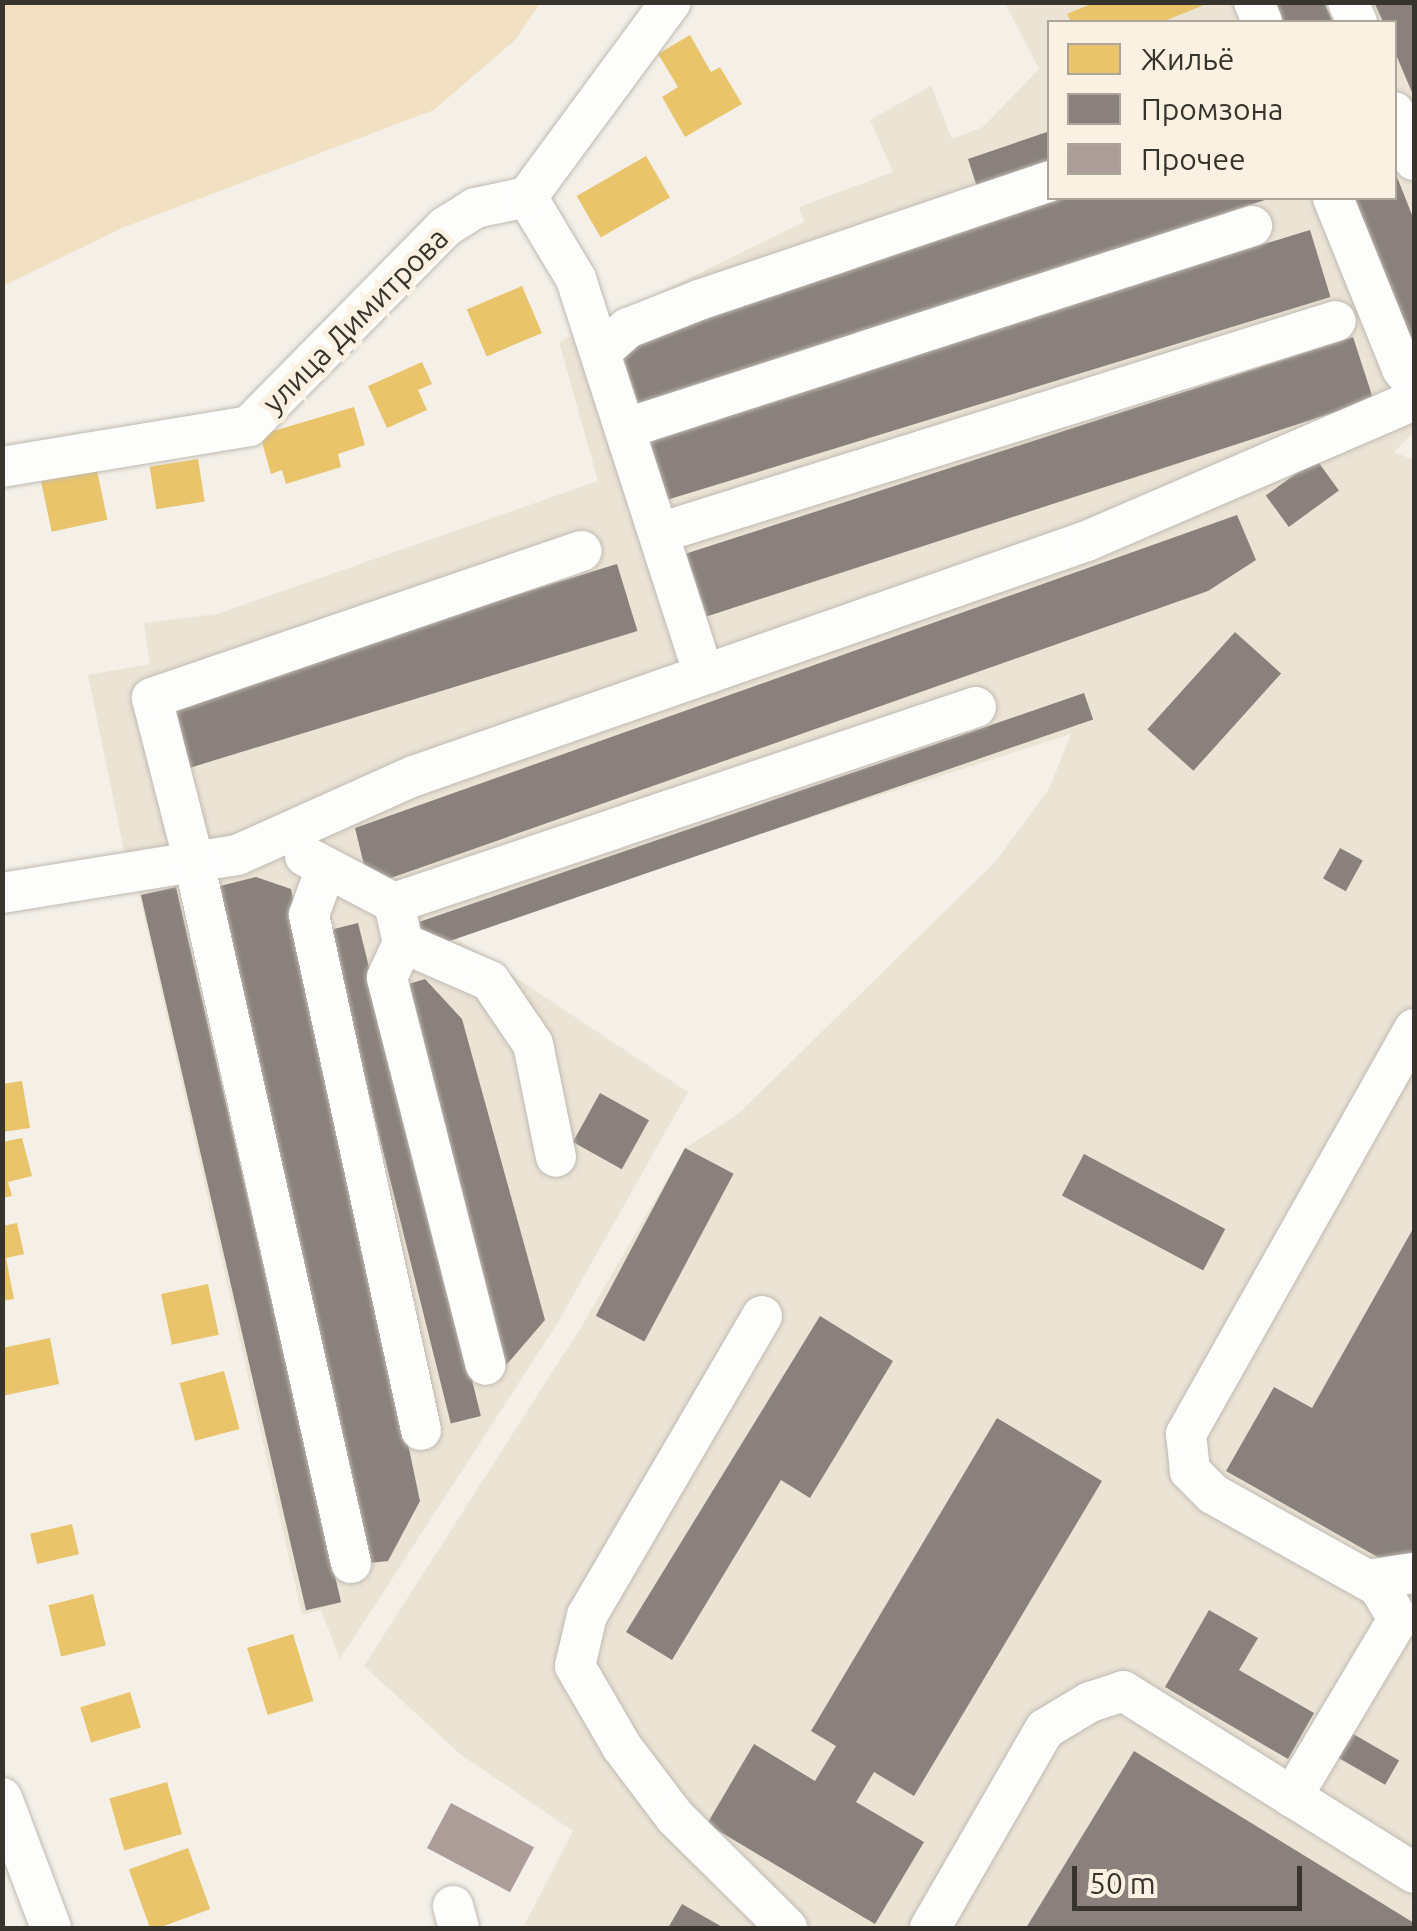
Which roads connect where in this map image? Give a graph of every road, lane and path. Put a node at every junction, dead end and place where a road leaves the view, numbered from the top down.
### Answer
1 (670, 2) edge
2 (1397, 119) edge
3 (1414, 160) edge
4 (1047, 183) edge
5 (528, 197) junction
6 (1333, 200) edge
7 (1252, 226) dead end
8 (1336, 321) dead end
9 (601, 352) junction
10 (1414, 384) edge
11 (1414, 400) edge
12 (627, 428) junction
13 (2, 466) edge
14 (659, 533) junction
15 (582, 551) dead end
16 (702, 673) junction
17 (976, 706) dead end
18 (237, 855) junction
19 (194, 862) junction
20 (326, 868) junction
21 (2, 894) edge
22 (394, 903) junction
23 (403, 943) junction
24 (1414, 1029) edge
25 (556, 1156) dead end
26 (762, 1316) dead end
27 (486, 1365) dead end
28 (421, 1430) dead end
29 (350, 1563) dead end
30 (1414, 1572) edge
31 (1368, 1580) junction
32 (1292, 1797) junction
33 (2, 1798) edge
34 (1414, 1873) edge
35 (51, 1928) edge
36 (787, 1928) edge
37 (930, 1928) edge

1 - 5 street
2 - 3 street
4 - 9 street
5 - 9 street
5 - 13 street, улица Димитрова
6 - 10 street
7 - 12 street
8 - 14 street
9 - 12 street
11 - 16 street
12 - 14 street
14 - 16 street
15 - 19 street
16 - 18 street
17 - 22 street
18 - 19 street
18 - 20 street
19 - 21 street
19 - 29 street
20 - 22 street
20 - 28 street
22 - 23 street
23 - 25 street
23 - 27 street
24 - 31 street
26 - 36 street
30 - 31 street
31 - 32 street
32 - 34 street
32 - 37 street
33 - 35 street

